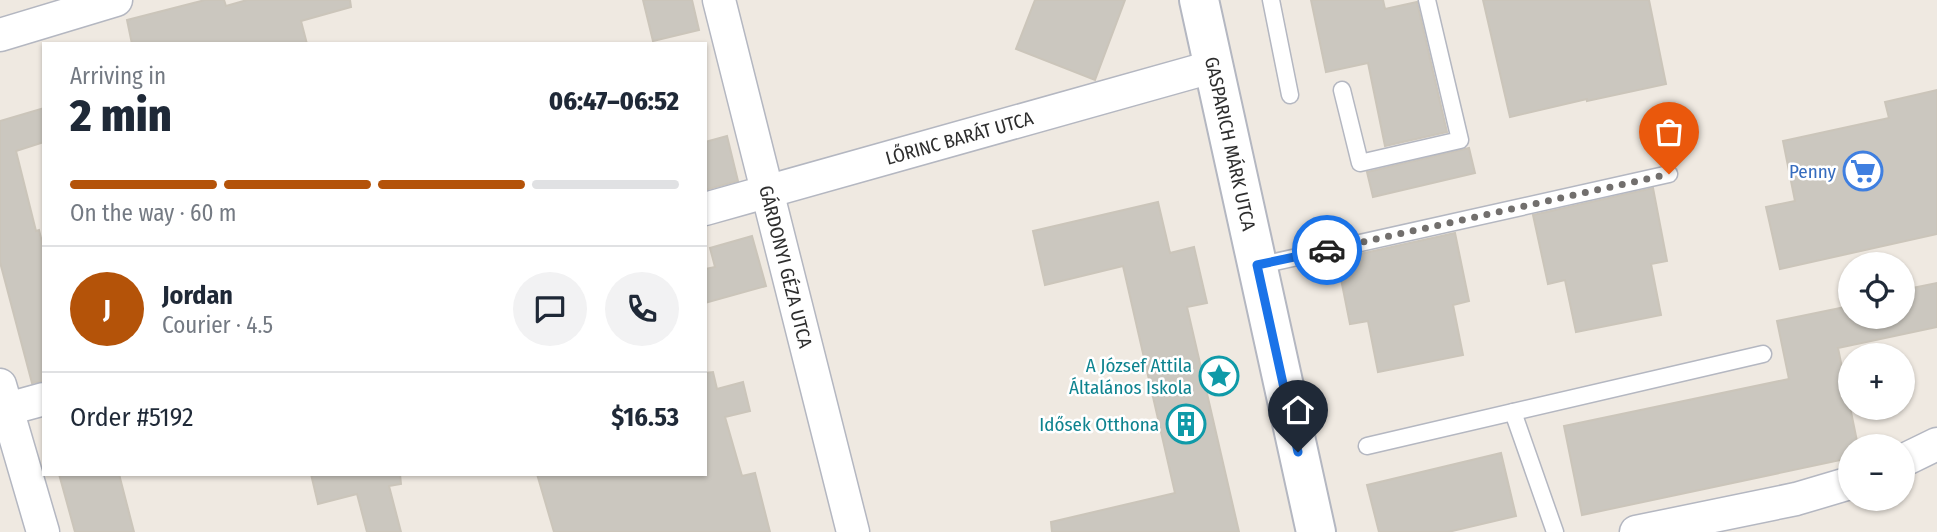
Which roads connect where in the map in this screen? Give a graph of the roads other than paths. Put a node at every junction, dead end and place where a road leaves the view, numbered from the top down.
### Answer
1 (116, 0) edge
2 (719, 0) edge
3 (1199, 0) edge
4 (1271, 0) edge
5 (1427, 0) edge
6 (0, 35) edge
7 (1214, 66) junction
8 (1342, 90) dead end
9 (1290, 95) dead end
10 (1669, 174) dead end
11 (769, 191) junction
12 (707, 208) edge
13 (1257, 265) junction
14 (1763, 354) dead end
15 (42, 399) edge
16 (2, 402) edge
17 (1513, 412) junction
18 (1937, 444) edge
19 (1367, 446) dead end
20 (1915, 455) edge
21 (1838, 487) edge
22 (43, 532) edge
23 (853, 532) edge
24 (1316, 532) edge
25 (1555, 532) edge
26 (1636, 532) edge

1 - 6 street
2 - 11 street, GÁRDONYI GÉZA UTCA
3 - 7 street, GASPARICH MÁRK UTCA
4 - 9 lane
5 - 8 lane
7 - 11 street, LŐRINC BARÁT UTCA
7 - 13 street, GASPARICH MÁRK UTCA
10 - 13 lane
11 - 12 street, LŐRINC BARÁT UTCA
11 - 23 street, GÁRDONYI GÉZA UTCA
13 - 24 street, GASPARICH MÁRK UTCA
14 - 17 lane
15 - 16 street
16 - 22 street
17 - 19 lane
17 - 25 lane
18 - 20 street
21 - 26 street

